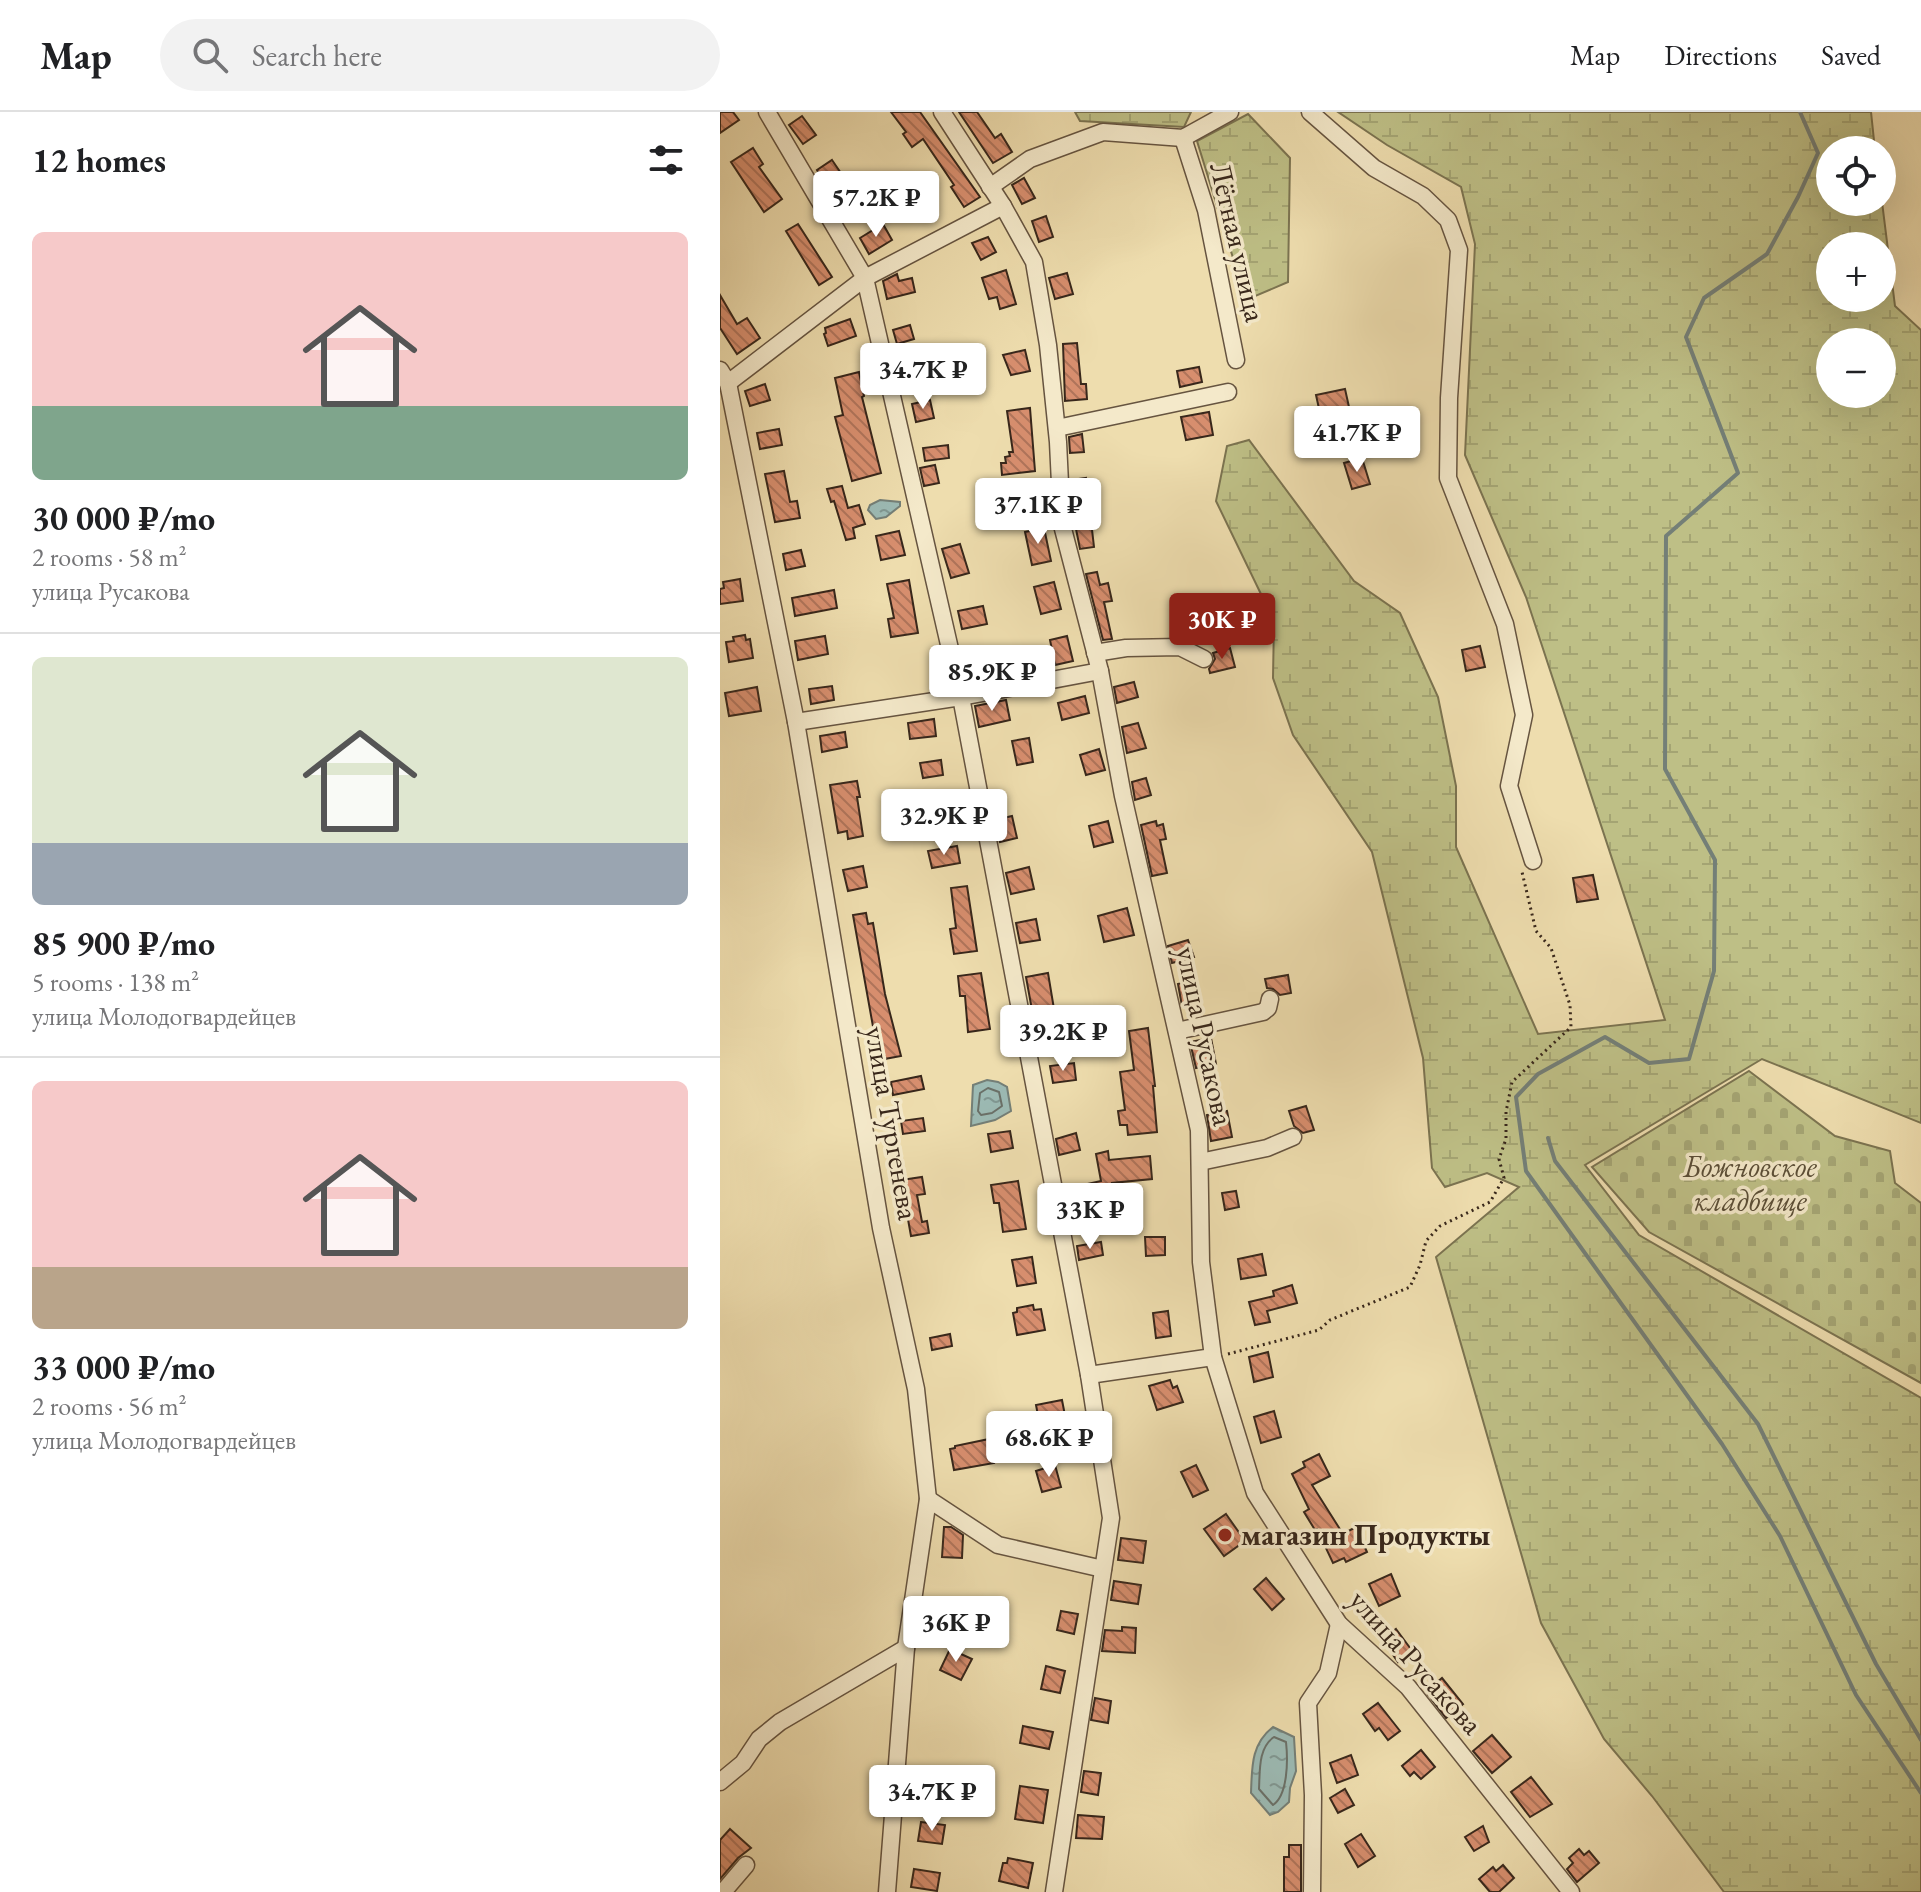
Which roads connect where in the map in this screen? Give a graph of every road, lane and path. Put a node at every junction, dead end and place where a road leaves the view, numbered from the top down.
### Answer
1 (767, 112) edge
2 (942, 112) edge
3 (1230, 112) edge
4 (1310, 112) edge
5 (1183, 138) junction
6 (990, 187) junction
7 (1003, 206) junction
8 (865, 278) junction
9 (1236, 360) dead end
10 (724, 377) edge
11 (1228, 392) dead end
12 (726, 407) edge
13 (1057, 428) junction
14 (1095, 653) junction
15 (1204, 659) dead end
16 (1100, 671) junction
17 (961, 697) junction
18 (796, 722) junction
19 (1533, 861) joint
20 (1270, 999) dead end
21 (1177, 1031) junction
22 (1293, 1137) dead end
23 (1200, 1162) junction
24 (1213, 1357) junction
25 (1089, 1375) junction
26 (928, 1499) junction
27 (1103, 1569) junction
28 (1339, 1624) junction
29 (906, 1648) junction
30 (720, 1782) edge
31 (746, 1865) dead end
32 (723, 1892) edge
33 (887, 1892) edge
34 (1054, 1892) edge
35 (1312, 1892) edge
36 (1571, 1892) edge

1 - 8 street
2 - 6 street, улица Русакова
3 - 5 street
4 - 19 street
5 - 6 street
5 - 9 street, Лётная улица
6 - 7 street, улица Русакова
7 - 8 street
7 - 13 street, улица Русакова
8 - 10 street
8 - 17 street
10 - 12 street, улица Тургенева
11 - 13 street
12 - 18 street, улица Тургенева
13 - 14 street, улица Русакова
14 - 15 street
14 - 16 street, улица Русакова
16 - 17 street
16 - 21 street, улица Русакова
17 - 18 street
17 - 25 street
18 - 26 street, улица Тургенева
19 - 24 path
20 - 21 street
21 - 23 street, улица Русакова
22 - 23 street
23 - 24 street, улица Русакова
24 - 25 street
24 - 28 street, улица Русакова
25 - 27 street
26 - 27 street
26 - 29 street, улица Тургенева
27 - 34 street
28 - 35 street
28 - 36 street, улица Русакова
29 - 30 street
29 - 33 street, улица Тургенева
31 - 32 street

